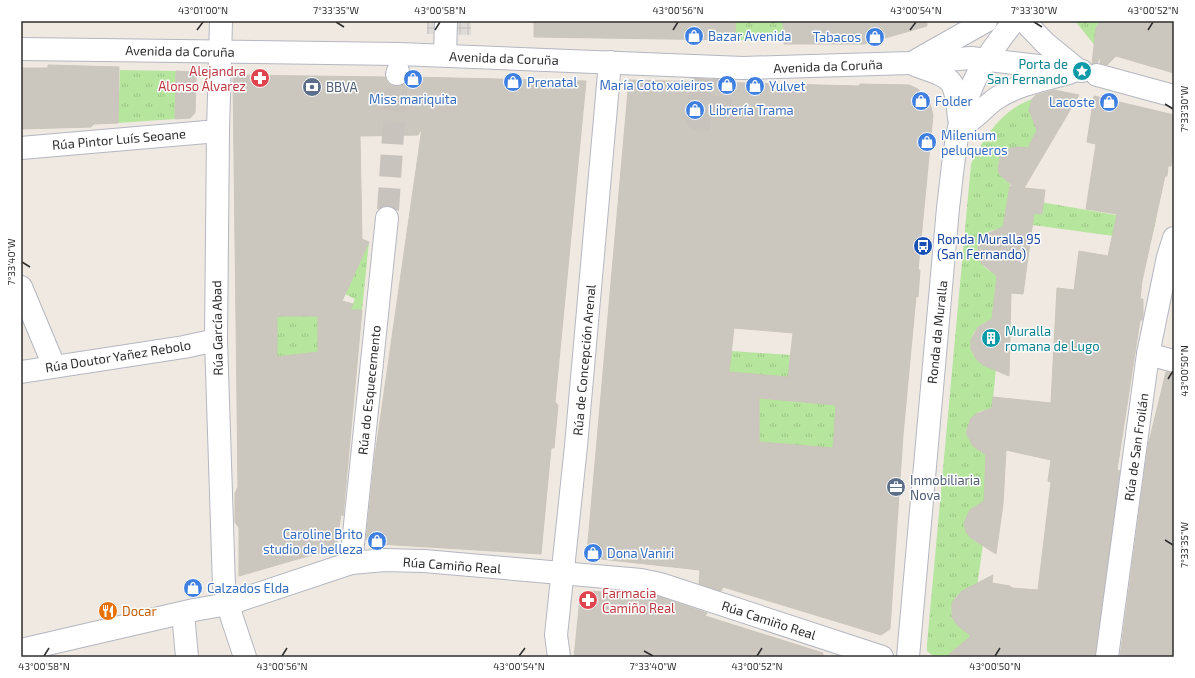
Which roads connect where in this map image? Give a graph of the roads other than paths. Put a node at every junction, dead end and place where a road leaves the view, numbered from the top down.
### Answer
1 (221, 21) edge
2 (446, 21) edge
3 (986, 21) edge
4 (1014, 21) edge
5 (1024, 21) edge
6 (21, 49) edge
7 (222, 52) junction
8 (445, 55) junction
9 (986, 59) junction
10 (610, 62) junction
11 (910, 63) junction
12 (1086, 72) junction
13 (1174, 96) edge
14 (960, 127) junction
15 (218, 131) junction
16 (21, 148) edge
17 (387, 218) tunnel mouth
18 (1174, 238) edge
19 (21, 287) edge
20 (216, 340) junction
21 (1148, 354) junction
22 (1174, 361) edge
23 (54, 366) junction
24 (21, 372) edge
25 (351, 563) junction
26 (562, 573) junction
27 (228, 604) junction
28 (183, 613) junction
29 (21, 650) edge
30 (187, 657) edge
31 (245, 657) edge
32 (559, 657) edge
33 (882, 657) edge
34 (908, 657) edge
35 (1107, 657) edge

1 - 7 street, Rúa García Abad
2 - 8 street
3 - 11 street
4 - 9 street, Ronda da Muralla
5 - 12 street
6 - 7 street, Avenida da Coruña
7 - 8 street, Avenida da Coruña
7 - 15 street, Rúa García Abad
8 - 10 street, Avenida da Coruña
9 - 11 street, Avenida da Coruña
9 - 12 street, Avenida da Coruña
9 - 14 street, Ronda da Muralla
10 - 11 street, Avenida da Coruña
10 - 26 street, Rúa de Concepción Arenal
11 - 14 street
12 - 13 street, Avenida da Coruña
12 - 14 street
14 - 34 street, Ronda da Muralla
15 - 16 street, Rúa Pintor Luís Seoane
15 - 20 street, Rúa García Abad
17 - 25 street, Rúa do Esquecemento
18 - 21 street, Rúa de San Froilán
19 - 23 street
20 - 23 street, Rúa Doutor Yañez Rebolo
20 - 27 street, Rúa García Abad
21 - 22 street
21 - 35 street, Rúa de San Froilán
23 - 24 street, Rúa Doutor Yañez Rebolo
25 - 26 street, Rúa Camiño Real
25 - 27 street, Rúa Camiño Real
26 - 32 street, Rúa de Concepción Arenal
26 - 33 street, Rúa Camiño Real
27 - 28 street, Rúa Camiño Real
27 - 31 street, Rúa García Abad
28 - 29 street, Rúa Camiño Real
28 - 30 street

